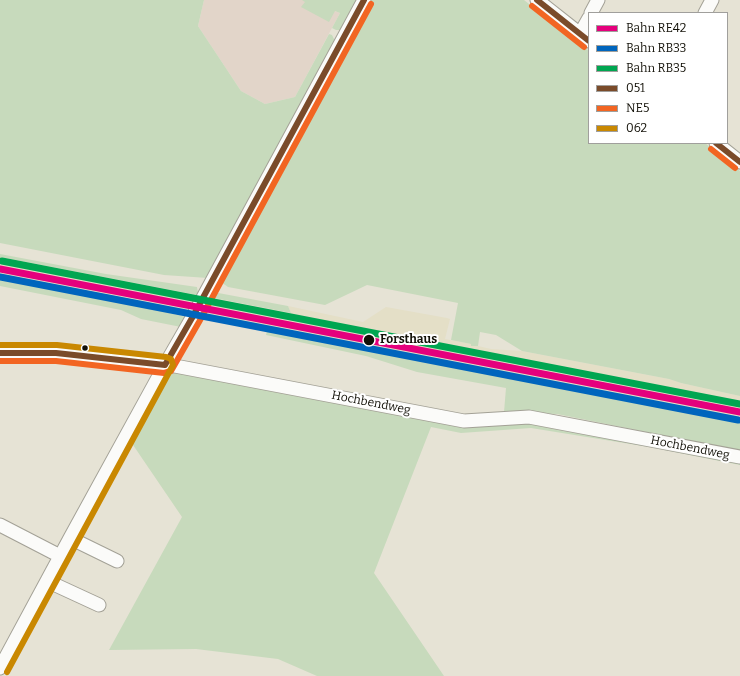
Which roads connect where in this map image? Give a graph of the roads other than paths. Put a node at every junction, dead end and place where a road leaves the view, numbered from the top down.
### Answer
1 (364, 0) edge
2 (537, 0) edge
3 (598, 0) edge
4 (712, 0) edge
5 (592, 12) edge
6 (706, 12) edge
7 (588, 23) edge
8 (585, 38) edge
9 (717, 144) edge
10 (740, 162) edge
11 (0, 353) edge
12 (165, 365) junction
13 (740, 457) edge
14 (0, 525) edge
15 (70, 538) junction
16 (60, 556) junction
17 (117, 562) dead end
18 (47, 581) junction
19 (99, 605) dead end
20 (0, 668) edge

1 - 12 street
2 - 8 street
3 - 5 street
4 - 6 street
7 - 8 street
9 - 10 street
11 - 12 street, Hochbendweg
12 - 13 street, Hochbendweg
12 - 15 street
14 - 16 street
15 - 16 street
15 - 17 street
16 - 18 street
18 - 19 street
18 - 20 street

